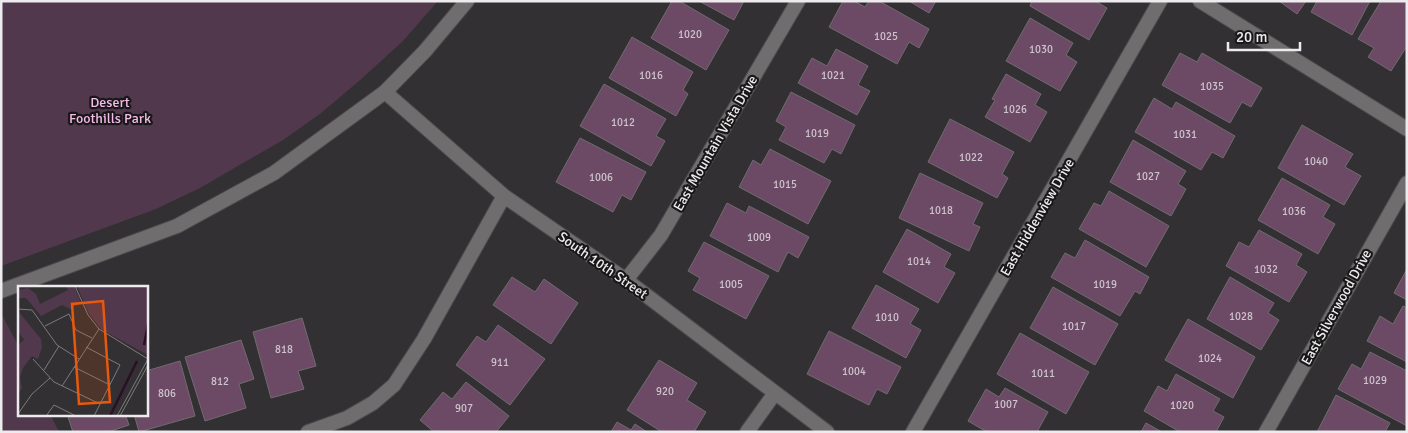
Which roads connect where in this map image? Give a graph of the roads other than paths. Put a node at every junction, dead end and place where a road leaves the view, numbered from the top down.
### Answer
1 (467, 1) edge
2 (798, 1) edge
3 (1160, 1) edge
4 (1200, 1) edge
5 (385, 92) junction
6 (1407, 129) edge
7 (1407, 183) edge
8 (504, 196) junction
9 (626, 280) junction
10 (1, 291) edge
11 (775, 393) junction
12 (308, 432) edge
13 (747, 432) edge
14 (827, 432) edge
15 (913, 432) edge
16 (1266, 432) edge

1 - 5 street
2 - 9 street, East Mountain Vista Drive
3 - 15 street, East Hiddenview Drive
4 - 6 street
5 - 8 street, South 10th Street
5 - 10 street
7 - 16 street, East Silverwood Drive
8 - 9 street, South 10th Street
8 - 12 street
9 - 11 street, South 10th Street
11 - 13 street
11 - 14 street, South 10th Street

